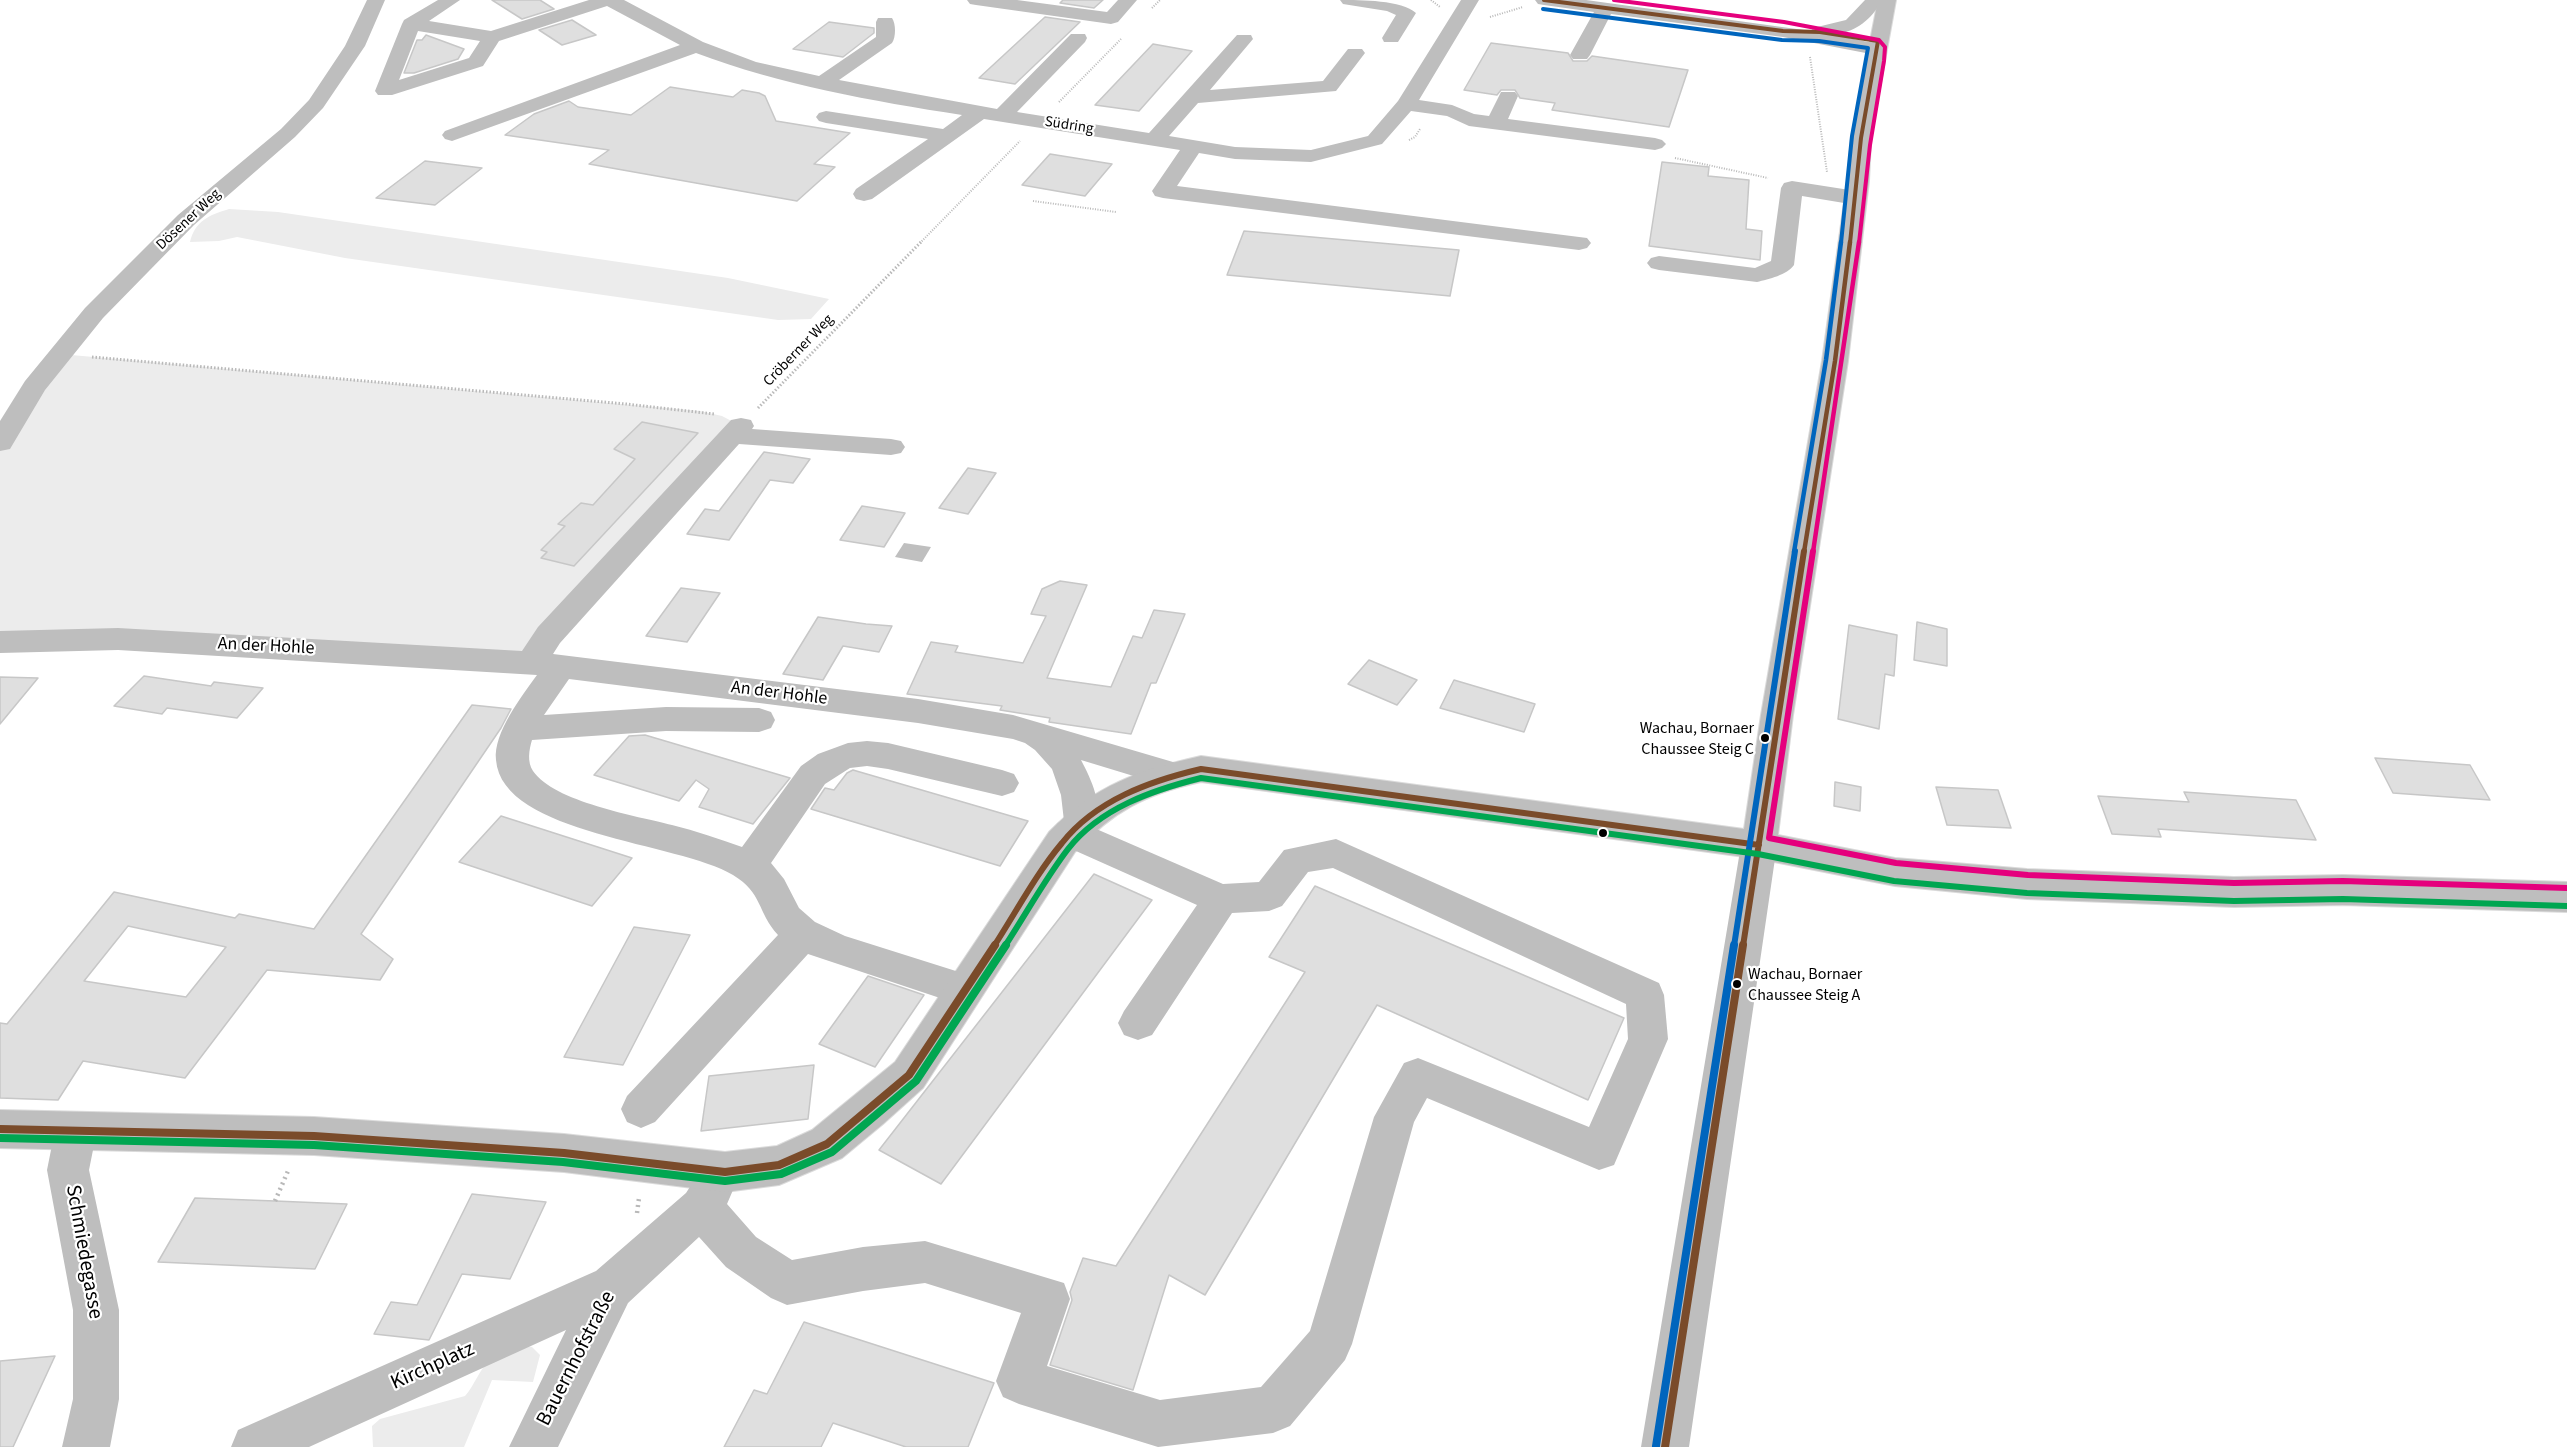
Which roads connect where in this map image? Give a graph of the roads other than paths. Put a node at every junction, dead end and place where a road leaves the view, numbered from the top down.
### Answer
1 (376, 0) edge
2 (451, 0) edge
3 (612, 0) edge
4 (976, 0) edge
5 (1128, 0) edge
6 (1349, 0) edge
7 (1470, 0) edge
8 (1544, 0) edge
9 (1874, 0) edge
10 (1887, 0) edge
11 (1605, 8) junction
12 (885, 22) dead end
13 (411, 24) junction
14 (1783, 31) junction
15 (1820, 32) junction
16 (492, 37) junction
17 (1078, 38) dead end
18 (1391, 38) dead end
19 (1244, 39) dead end
20 (1877, 45) junction
21 (696, 46) junction
22 (1355, 53) dead end
23 (1580, 55) dead end
24 (821, 83) junction
25 (999, 94) dead end
26 (1508, 96) dead end
27 (1192, 97) junction
28 (1020, 98) junction
29 (1406, 104) junction
30 (980, 112) junction
31 (1002, 116) junction
32 (826, 117) dead end
33 (1496, 124) junction
34 (452, 135) dead end
35 (947, 136) junction
36 (1154, 140) junction
37 (1656, 144) road end
38 (1193, 146) junction
39 (864, 194) dead end
40 (1856, 198) junction
41 (1579, 243) dead end
42 (1659, 262) dead end
43 (0, 443) edge
44 (891, 447) dead end
45 (0, 642) edge
46 (545, 665) junction
47 (759, 720) dead end
48 (520, 729) junction
49 (1027, 730) junction
50 (1173, 775) junction
51 (1002, 783) dead end
52 (1076, 826) junction
53 (1760, 846) junction
54 (748, 867) junction
55 (2567, 897) edge
56 (1221, 899) junction
57 (803, 934) junction
58 (964, 990) junction
59 (1138, 1023) dead end
60 (641, 1109) dead end
61 (0, 1129) edge
62 (80, 1131) junction
63 (726, 1172) junction
64 (701, 1207) junction
65 (612, 1287) junction
66 (86, 1447) edge
67 (255, 1447) edge
68 (533, 1447) edge
69 (1665, 1447) edge

1 - 43 street, Dösener Weg
2 - 13 street
3 - 16 street
3 - 21 street, Südring
4 - 5 street
6 - 18 street
7 - 29 street, Südring
8 - 11 street
9 - 15 street
10 - 20 street
11 - 14 street
11 - 23 street
12 - 24 street
13 - 16 street
13 - 16 street
14 - 15 street
14 - 20 street
15 - 20 street
17 - 28 street
19 - 27 street
20 - 40 street
21 - 24 street, Südring
21 - 34 street
22 - 27 street
24 - 30 street, Südring
25 - 28 street
26 - 33 street
27 - 36 street
28 - 31 street
29 - 33 street
29 - 38 street, Südring
30 - 31 street, Südring
30 - 35 street
31 - 36 street, Südring
32 - 35 street
33 - 37 street
35 - 39 street
36 - 38 street, Südring
38 - 41 street
40 - 42 street
40 - 53 street
44 - 46 street
45 - 46 street, An der Hohle
46 - 48 street
46 - 49 street, An der Hohle
47 - 48 street
48 - 54 street
49 - 50 street
49 - 52 street
50 - 52 street
50 - 53 street
51 - 54 street
52 - 56 street
52 - 58 street
53 - 55 street
53 - 69 street
54 - 57 street
56 - 59 street
56 - 64 street
57 - 58 street
57 - 60 street
58 - 63 street
61 - 62 street
62 - 63 street
62 - 66 street, Schmiedegasse
63 - 64 street, Bauernhofstraße
64 - 65 street, Bauernhofstraße
65 - 67 street, Kirchplatz
65 - 68 street, Bauernhofstraße

